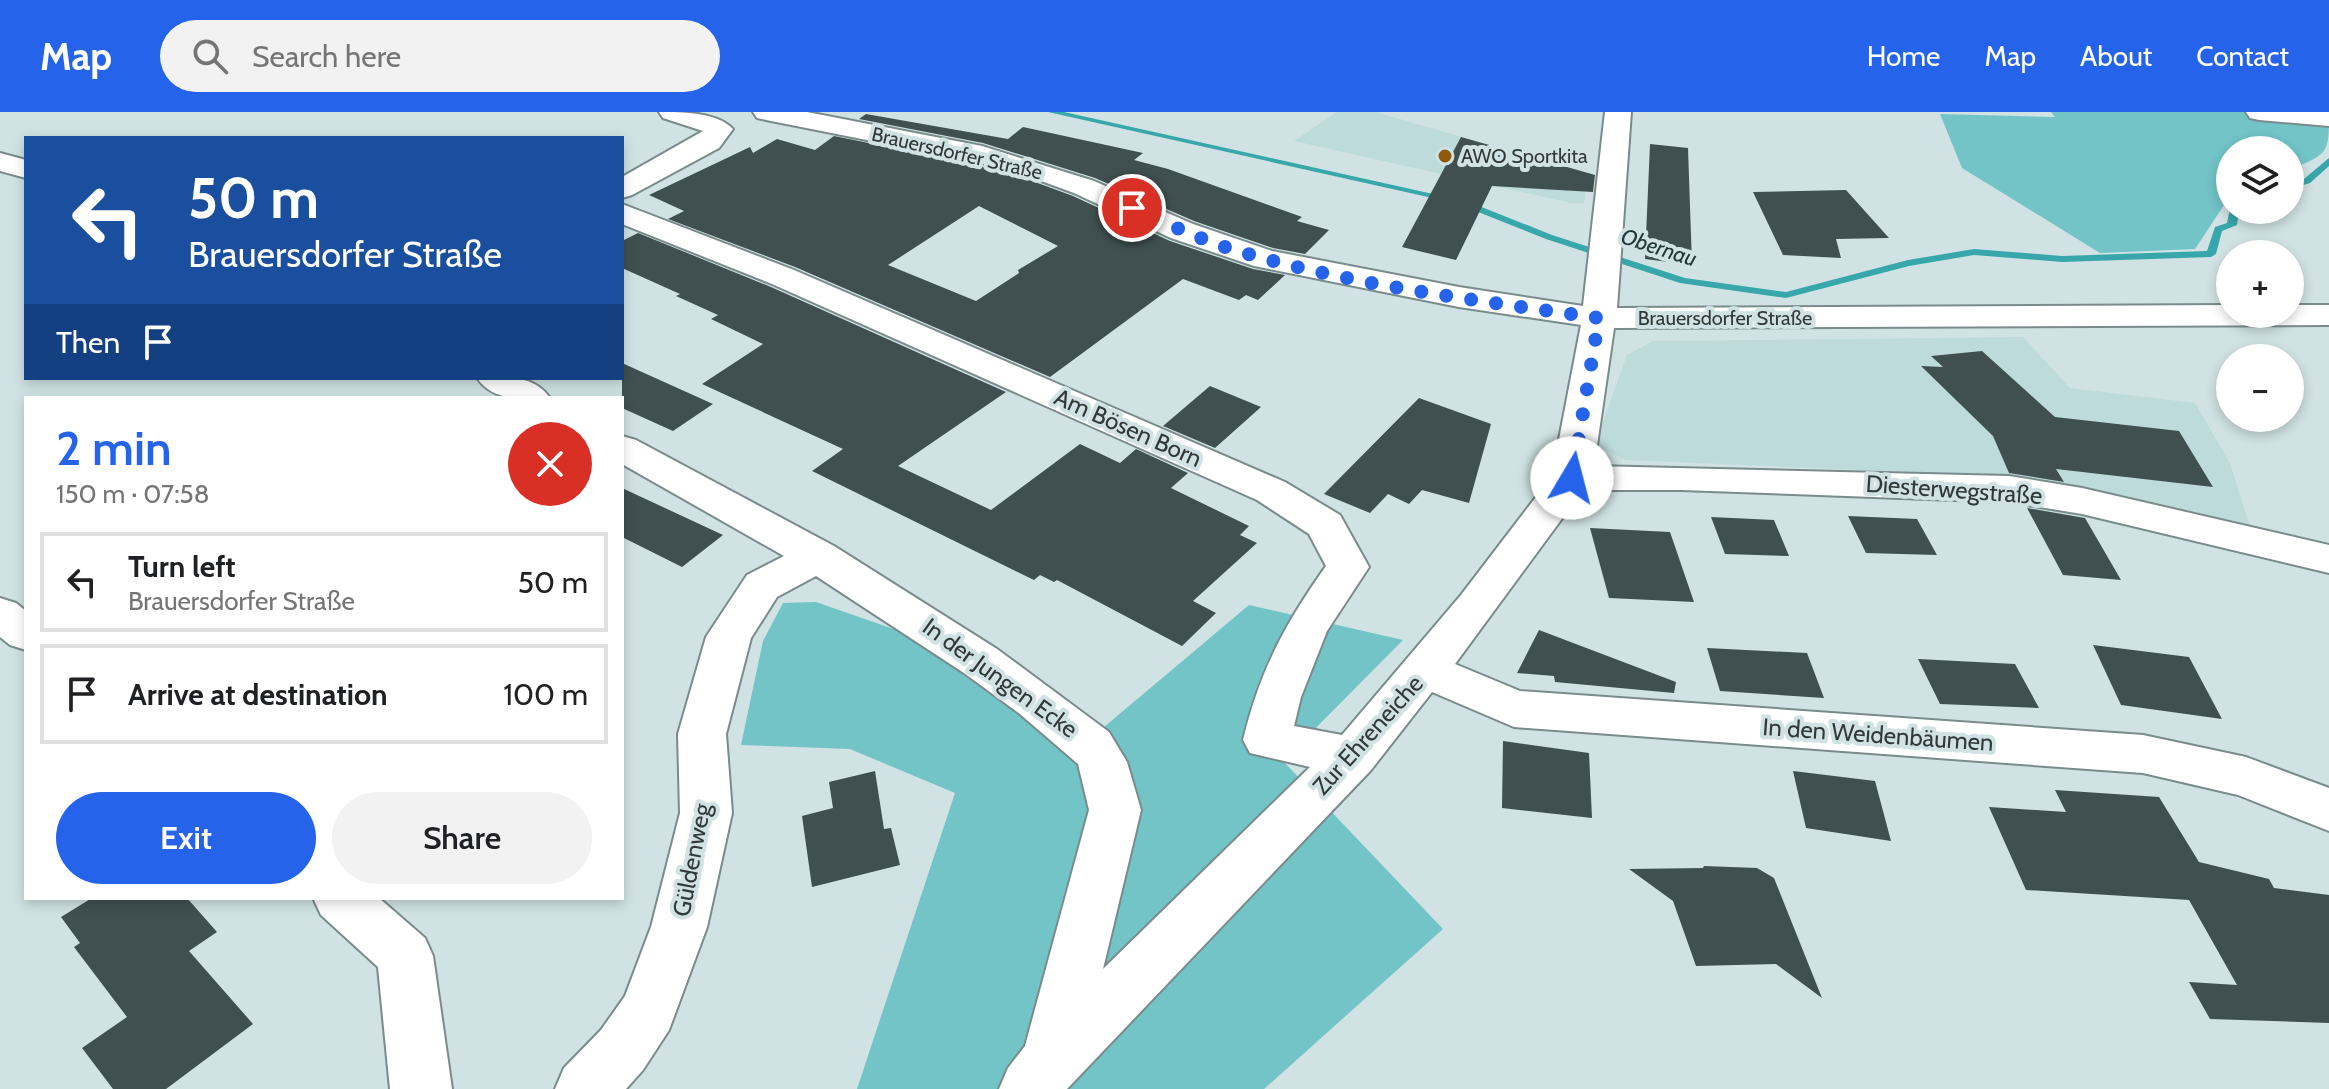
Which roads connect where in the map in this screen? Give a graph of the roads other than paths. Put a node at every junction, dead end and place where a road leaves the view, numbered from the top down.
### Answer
1 (672, 112) edge
2 (766, 112) edge
3 (1618, 112) edge
4 (2259, 112) edge
5 (2329, 118) edge
6 (0, 162) edge
7 (24, 168) edge
8 (624, 188) edge
9 (624, 214) edge
10 (2329, 315) edge
11 (1599, 318) junction
12 (499, 380) edge
13 (528, 396) edge
14 (624, 449) edge
15 (1572, 478) junction
16 (819, 556) junction
17 (2329, 559) edge
18 (0, 614) edge
19 (24, 632) edge
20 (1426, 670) junction
21 (1353, 756) junction
22 (2329, 810) edge
23 (342, 900) edge
24 (1040, 1075) edge
25 (421, 1089) edge
26 (586, 1089) edge

1 - 8 street
2 - 11 street, Brauersdorfer Straße
3 - 11 street, Zur Ehreneiche
4 - 5 street
6 - 7 street
9 - 21 street, Am Bösen Born
10 - 11 street, Brauersdorfer Straße
11 - 15 street, Zur Ehreneiche
12 - 13 street
14 - 16 street, In der Jungen Ecke
15 - 17 street, Diesterwegstraße
15 - 20 street, Zur Ehreneiche
16 - 24 street, In der Jungen Ecke
16 - 26 street, Güldenweg
18 - 19 street
20 - 21 street, Zur Ehreneiche
20 - 22 street, In den Weidenbäumen
21 - 24 street, Zur Ehreneiche
23 - 25 street

